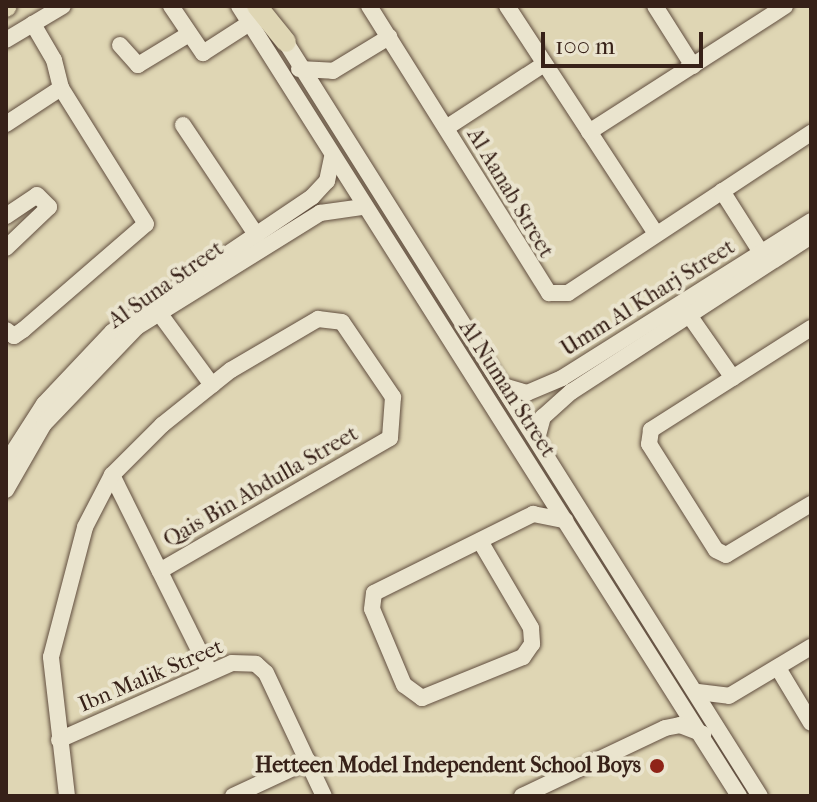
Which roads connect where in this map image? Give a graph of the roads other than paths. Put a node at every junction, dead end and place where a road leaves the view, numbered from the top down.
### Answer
1 (63, 6) edge
2 (171, 6) edge
3 (239, 6) edge
4 (264, 6) edge
5 (369, 6) edge
6 (507, 6) edge
7 (655, 6) edge
8 (785, 6) edge
9 (252, 15) edge
10 (29, 26) junction
11 (189, 34) junction
12 (389, 37) junction
13 (6, 40) edge
14 (286, 42) junction
15 (120, 45) dead end
16 (544, 64) junction
17 (693, 66) junction
18 (299, 69) junction
19 (333, 71) junction
20 (61, 88) junction
21 (323, 106) junction
22 (6, 124) edge
23 (183, 125) dead end
24 (446, 128) junction
25 (589, 132) junction
26 (811, 133) edge
27 (332, 158) junction
28 (722, 191) junction
29 (362, 207) junction
30 (6, 216) edge
31 (811, 221) edge
32 (656, 234) junction
33 (257, 236) junction
34 (811, 236) edge
35 (6, 248) edge
36 (765, 258) junction
37 (685, 308) junction
38 (156, 309) junction
39 (811, 328) edge
40 (6, 330) edge
41 (733, 378) junction
42 (212, 385) junction
43 (503, 386) junction
44 (537, 439) junction
45 (16, 443) edge
46 (6, 463) edge
47 (112, 475) junction
48 (538, 478) junction
49 (6, 490) edge
50 (811, 504) edge
51 (533, 514) junction
52 (565, 520) junction
53 (480, 541) junction
54 (160, 571) junction
55 (811, 647) edge
56 (778, 668) junction
57 (210, 672) junction
58 (673, 686) junction
59 (698, 692) junction
60 (729, 696) junction
61 (811, 723) edge
62 (665, 728) junction
63 (721, 729) junction
64 (703, 734) junction
65 (59, 740) junction
66 (308, 761) junction
67 (67, 796) edge
68 (233, 796) edge
69 (324, 796) edge
70 (522, 796) edge
71 (739, 796) edge
72 (760, 796) edge

1 - 10 street
2 - 11 street
3 - 9 street, Al Numan Street
4 - 14 street, Al Numan Street
5 - 12 street, Al Aanab Street
6 - 16 street
7 - 17 street
8 - 17 street
9 - 11 street
9 - 14 main road
9 - 27 street, Al Numan Street
10 - 13 street
10 - 20 street
11 - 15 street
12 - 19 street
12 - 24 street, Al Aanab Street
14 - 18 street, Al Numan Street
16 - 24 street, Al Aanab Street
16 - 25 street
17 - 25 street
18 - 19 street
18 - 21 street, Al Numan Street
19 - 21 street
20 - 22 street
20 - 40 street
21 - 43 street, Al Numan Street
23 - 33 street
24 - 32 street, Al Aanab Street
25 - 32 street
26 - 28 street, Al Aanab Street
27 - 29 street, Al Numan Street
27 - 33 street, Al Suna Street
28 - 32 street, Al Aanab Street
28 - 36 street
29 - 38 street, Al Suna Street
29 - 48 street, Al Numan Street
30 - 35 street
31 - 36 street, Umm Al Kharj Street
33 - 38 street, Al Suna Street
34 - 36 street, Umm Al Kharj Street
36 - 37 street, Umm Al Kharj Street
37 - 41 street
37 - 43 street, Umm Al Kharj Street
37 - 44 street, Umm Al Kharj Street
38 - 42 street
38 - 45 street, Al Suna Street
39 - 41 street
41 - 50 street
42 - 47 street, Qais Bin Abdulla Street
42 - 54 street, Qais Bin Abdulla Street
43 - 44 street, Al Numan Street
44 - 59 street, Al Numan Street
45 - 46 street, Al Suna Street
45 - 49 street, Al Suna Street
47 - 54 street
47 - 65 street, Qais Bin Abdulla Street
48 - 51 street
48 - 52 street, Al Numan Street
51 - 52 street
51 - 53 street
52 - 58 street, Al Numan Street
53 - 53 street
54 - 57 street
55 - 56 street
56 - 60 street
56 - 61 street
57 - 65 street, Ibn Malik Street
57 - 66 street, Ibn Malik Street
58 - 62 street
58 - 64 street, Al Numan Street
59 - 60 street
59 - 63 street, Al Numan Street
60 - 63 street
62 - 64 street
62 - 70 street
63 - 72 street, Al Numan Street
64 - 71 street, Al Numan Street
65 - 67 street, Qais Bin Abdulla Street
66 - 68 street
66 - 69 street, Ibn Malik Street

